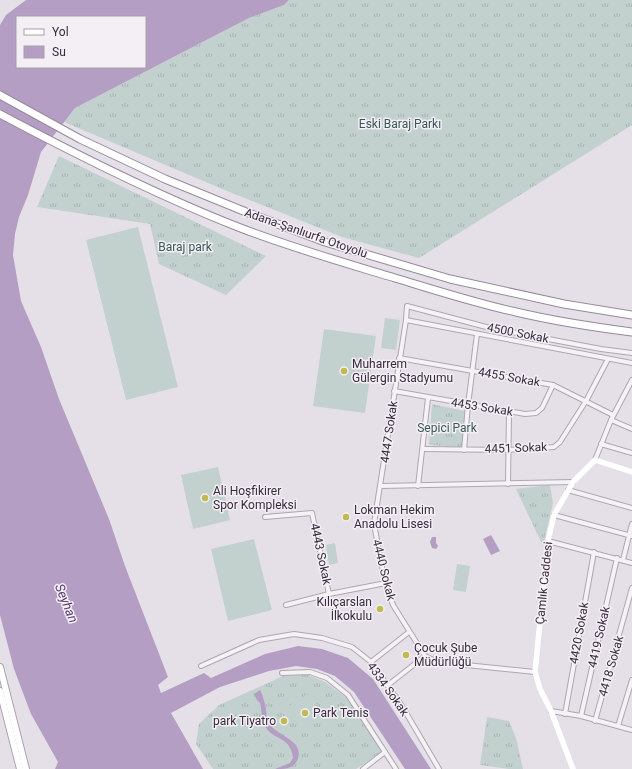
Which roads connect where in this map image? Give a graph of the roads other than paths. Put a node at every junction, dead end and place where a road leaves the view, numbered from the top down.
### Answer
1 (0, 95) edge
2 (0, 114) edge
3 (407, 306) joint
4 (632, 315) edge
5 (406, 320) junction
6 (632, 332) edge
7 (477, 334) junction
8 (632, 353) edge
9 (399, 358) junction
10 (608, 359) junction
11 (632, 363) edge
12 (473, 370) junction
13 (632, 380) edge
14 (553, 385) junction
15 (630, 389) edge
16 (394, 391) junction
17 (428, 398) junction
18 (586, 400) junction
19 (468, 405) junction
20 (508, 412) junction
21 (613, 415) junction
22 (611, 420) junction
23 (632, 429) edge
24 (601, 444) junction
25 (422, 449) junction
26 (464, 450) junction
27 (507, 450) junction
28 (632, 453) edge
29 (595, 460) junction
30 (632, 472) edge
31 (573, 482) junction
32 (508, 484) junction
33 (381, 486) junction
34 (418, 486) junction
35 (568, 490) junction
36 (632, 508) edge
37 (554, 515) junction
38 (265, 517) dead end
39 (632, 524) edge
40 (630, 536) edge
41 (548, 541) junction
42 (594, 552) junction
43 (618, 558) junction
44 (623, 560) junction
45 (632, 562) edge
46 (386, 583) junction
47 (632, 588) edge
48 (329, 594) junction
49 (286, 605) dead end
50 (409, 632) junction
51 (425, 656) junction
52 (371, 662) junction
53 (201, 666) dead end
54 (0, 667) edge
55 (535, 672) junction
56 (282, 673) dead end
57 (632, 680) edge
58 (388, 685) junction
59 (0, 691) edge
60 (551, 711) junction
61 (565, 714) junction
62 (581, 716) junction
63 (595, 721) junction
64 (618, 726) junction
65 (632, 730) edge
66 (385, 752) junction
67 (20, 769) edge
68 (26, 769) edge
69 (363, 769) edge
70 (396, 769) edge
71 (439, 769) edge
72 (573, 769) edge

1 - 4 highway, Adana-Şanlıurfa Otoyolu
2 - 6 highway, Adana-Şanlıurfa Otoyolu
3 - 5 street, 4447 Sokak
3 - 8 street, 4500 Sokak
5 - 7 street
5 - 9 street, 4447 Sokak
7 - 10 street
7 - 12 street
9 - 12 street, 4455 Sokak
9 - 16 street, 4447 Sokak
10 - 11 street
10 - 18 street, 4451 Sokak
12 - 14 street, 4455 Sokak
12 - 19 street
13 - 15 street, Çamlık Caddesi
14 - 18 street, 4455 Sokak
14 - 20 street, 4453 Sokak
15 - 21 street, Çamlık Caddesi
16 - 17 street, 4453 Sokak
16 - 33 street, 4447 Sokak
17 - 19 street, 4453 Sokak
17 - 25 street
18 - 21 street, 4455 Sokak
18 - 27 street, 4451 Sokak
19 - 20 street, 4453 Sokak
19 - 26 street
20 - 27 street
21 - 22 street, Çamlık Caddesi
22 - 23 street
22 - 24 street, Çamlık Caddesi
24 - 28 street
24 - 29 street, Çamlık Caddesi
25 - 26 street, 4451 Sokak
25 - 34 street
26 - 27 street, 4451 Sokak
27 - 32 street
29 - 30 main road
29 - 31 main road, Çamlık Caddesi
31 - 32 street
31 - 35 main road, Çamlık Caddesi
32 - 34 street
33 - 34 street
33 - 46 street, 4440 Sokak
35 - 36 street
35 - 37 main road, Çamlık Caddesi
37 - 40 street
37 - 41 main road, Çamlık Caddesi
38 - 48 street, 4443 Sokak
39 - 40 street
40 - 44 street
41 - 42 street
41 - 55 main road, Çamlık Caddesi
42 - 43 street
42 - 61 street, 4420 Sokak
43 - 44 street
43 - 62 street, 4419 Sokak
44 - 45 street
46 - 48 street
46 - 50 street, 4440 Sokak
47 - 63 street, 4418 Sokak
48 - 49 street
50 - 51 street, 4440 Sokak
50 - 52 street
51 - 55 street, 4440 Sokak
51 - 58 street
52 - 53 street, 4334 Sokak
52 - 58 street, 4334 Sokak
54 - 68 main road
55 - 60 main road, Çamlık Caddesi
56 - 66 street
57 - 64 street
58 - 71 street, 4334 Sokak
59 - 67 main road
60 - 61 street
60 - 72 main road, Çamlık Caddesi
61 - 62 street
62 - 63 street
63 - 64 street
64 - 65 street
66 - 69 street
66 - 70 street

